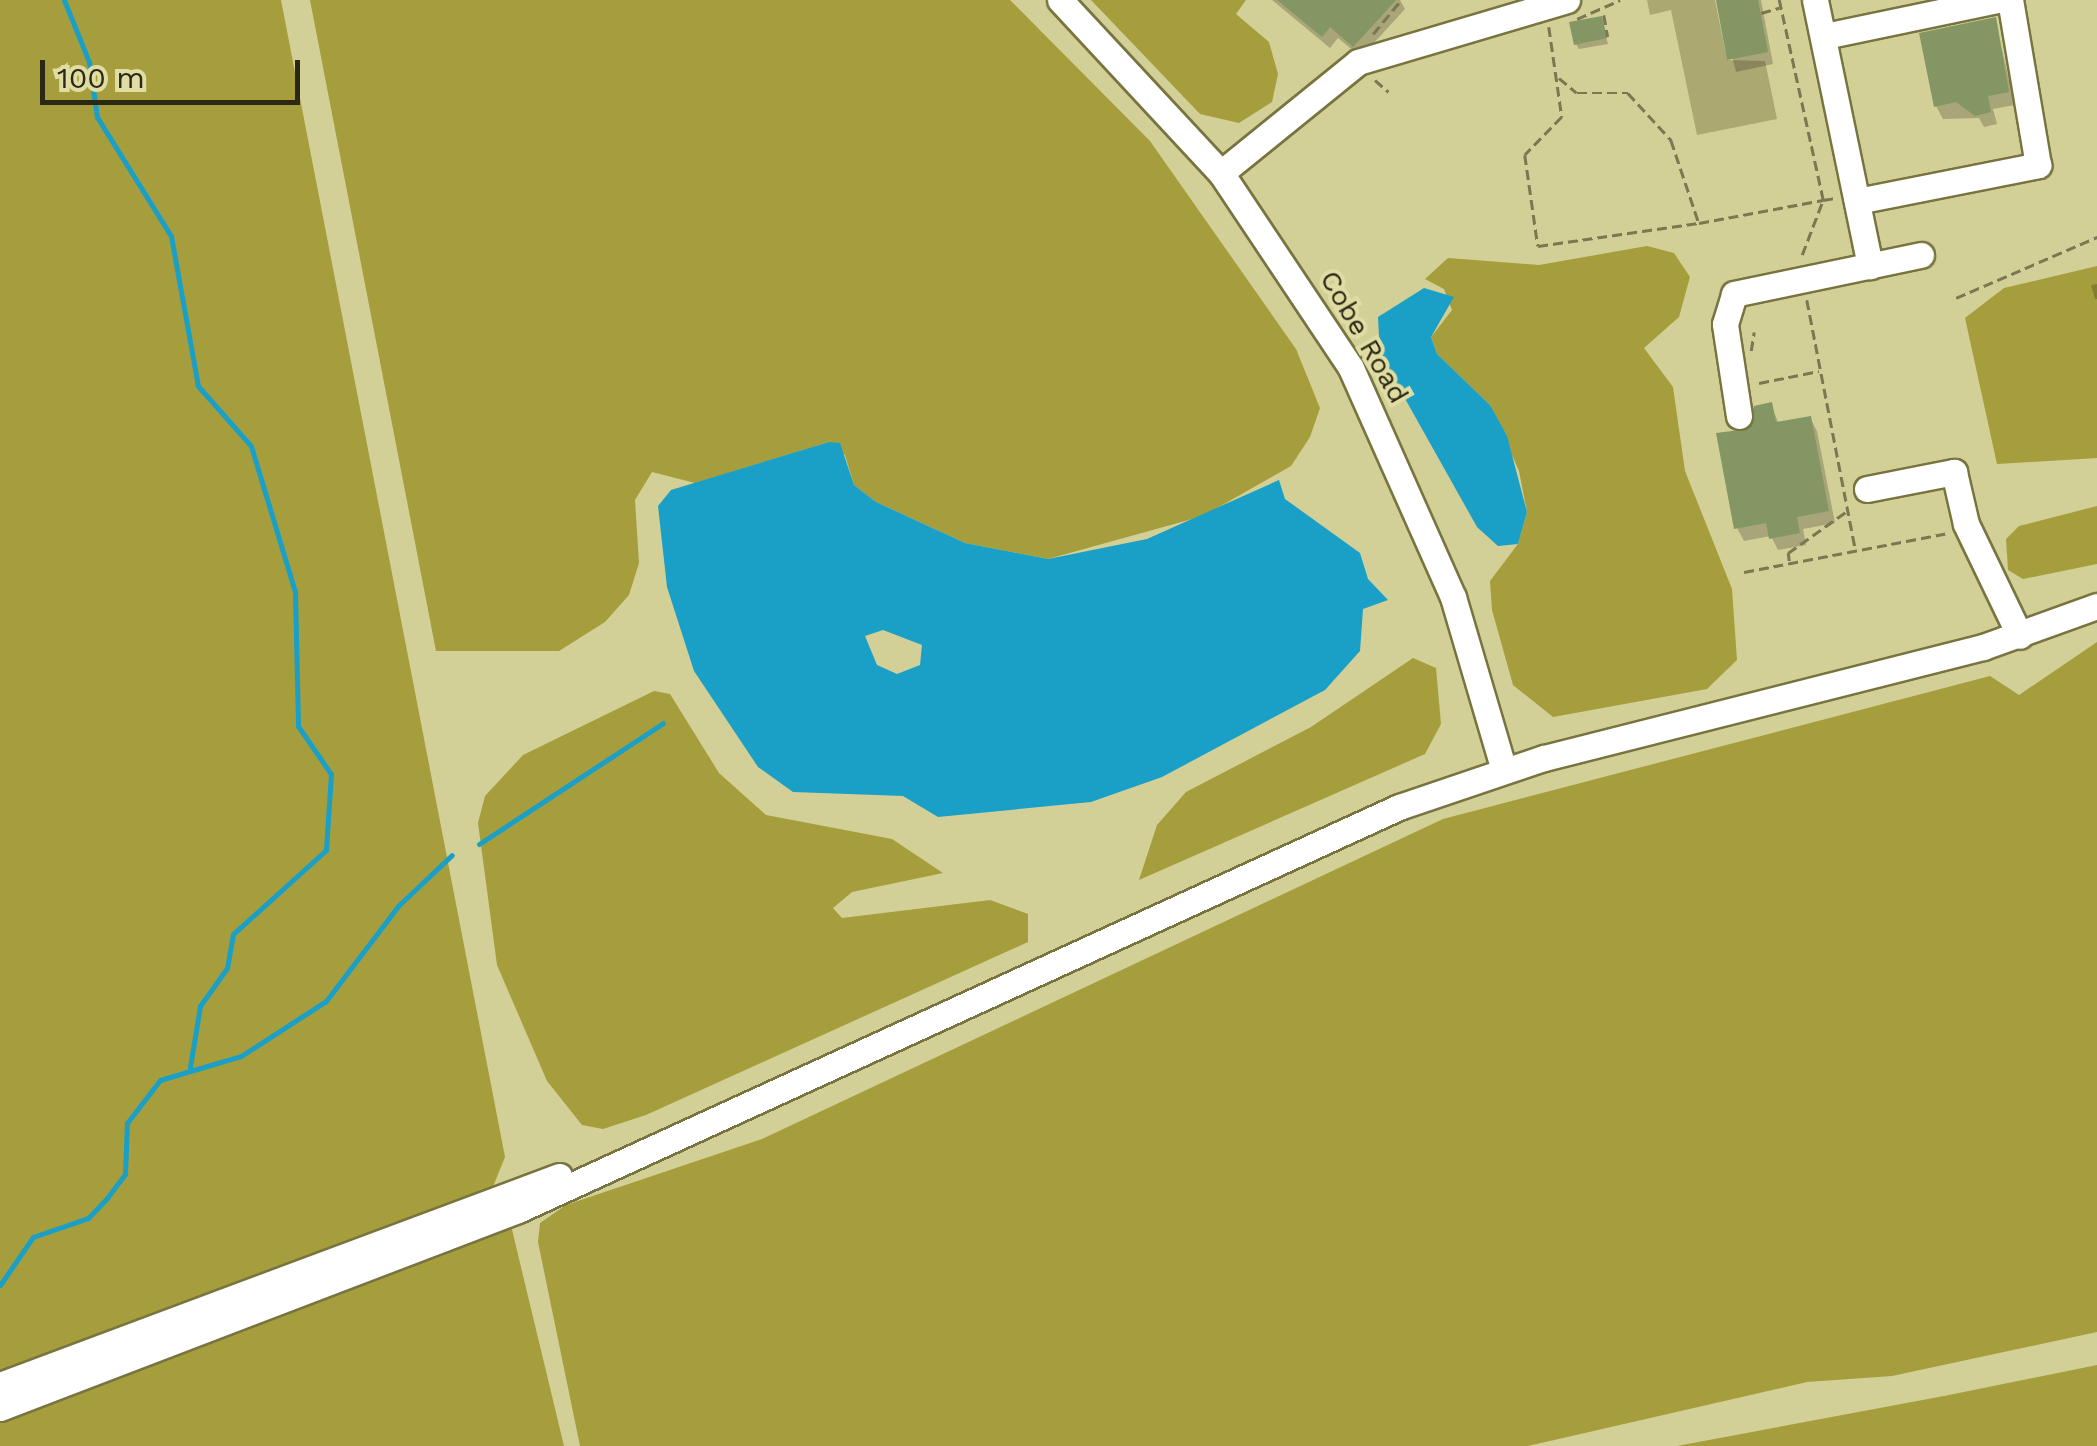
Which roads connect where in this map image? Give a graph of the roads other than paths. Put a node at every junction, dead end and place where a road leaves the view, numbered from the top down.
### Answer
1 (1060, 0) edge
2 (1567, 0) edge
3 (1815, 0) edge
4 (1998, 0) edge
5 (2010, 0) edge
6 (1825, 36) junction
7 (1221, 173) junction
8 (1857, 197) junction
9 (1921, 255) dead end
10 (1870, 266) junction
11 (1739, 416) dead end
12 (1868, 489) dead end
13 (2097, 606) edge
14 (2020, 636) junction
15 (1504, 770) junction
16 (492, 1209) junction
17 (0, 1385) edge
18 (0, 1408) edge

1 - 7 street, Cobe Road
2 - 7 street
3 - 6 street
4 - 6 street
5 - 8 street
6 - 8 street
7 - 15 street, Cobe Road
8 - 10 street
9 - 10 street
10 - 11 street
12 - 14 street
13 - 14 street
14 - 15 street
15 - 16 street
16 - 17 street
16 - 18 street

